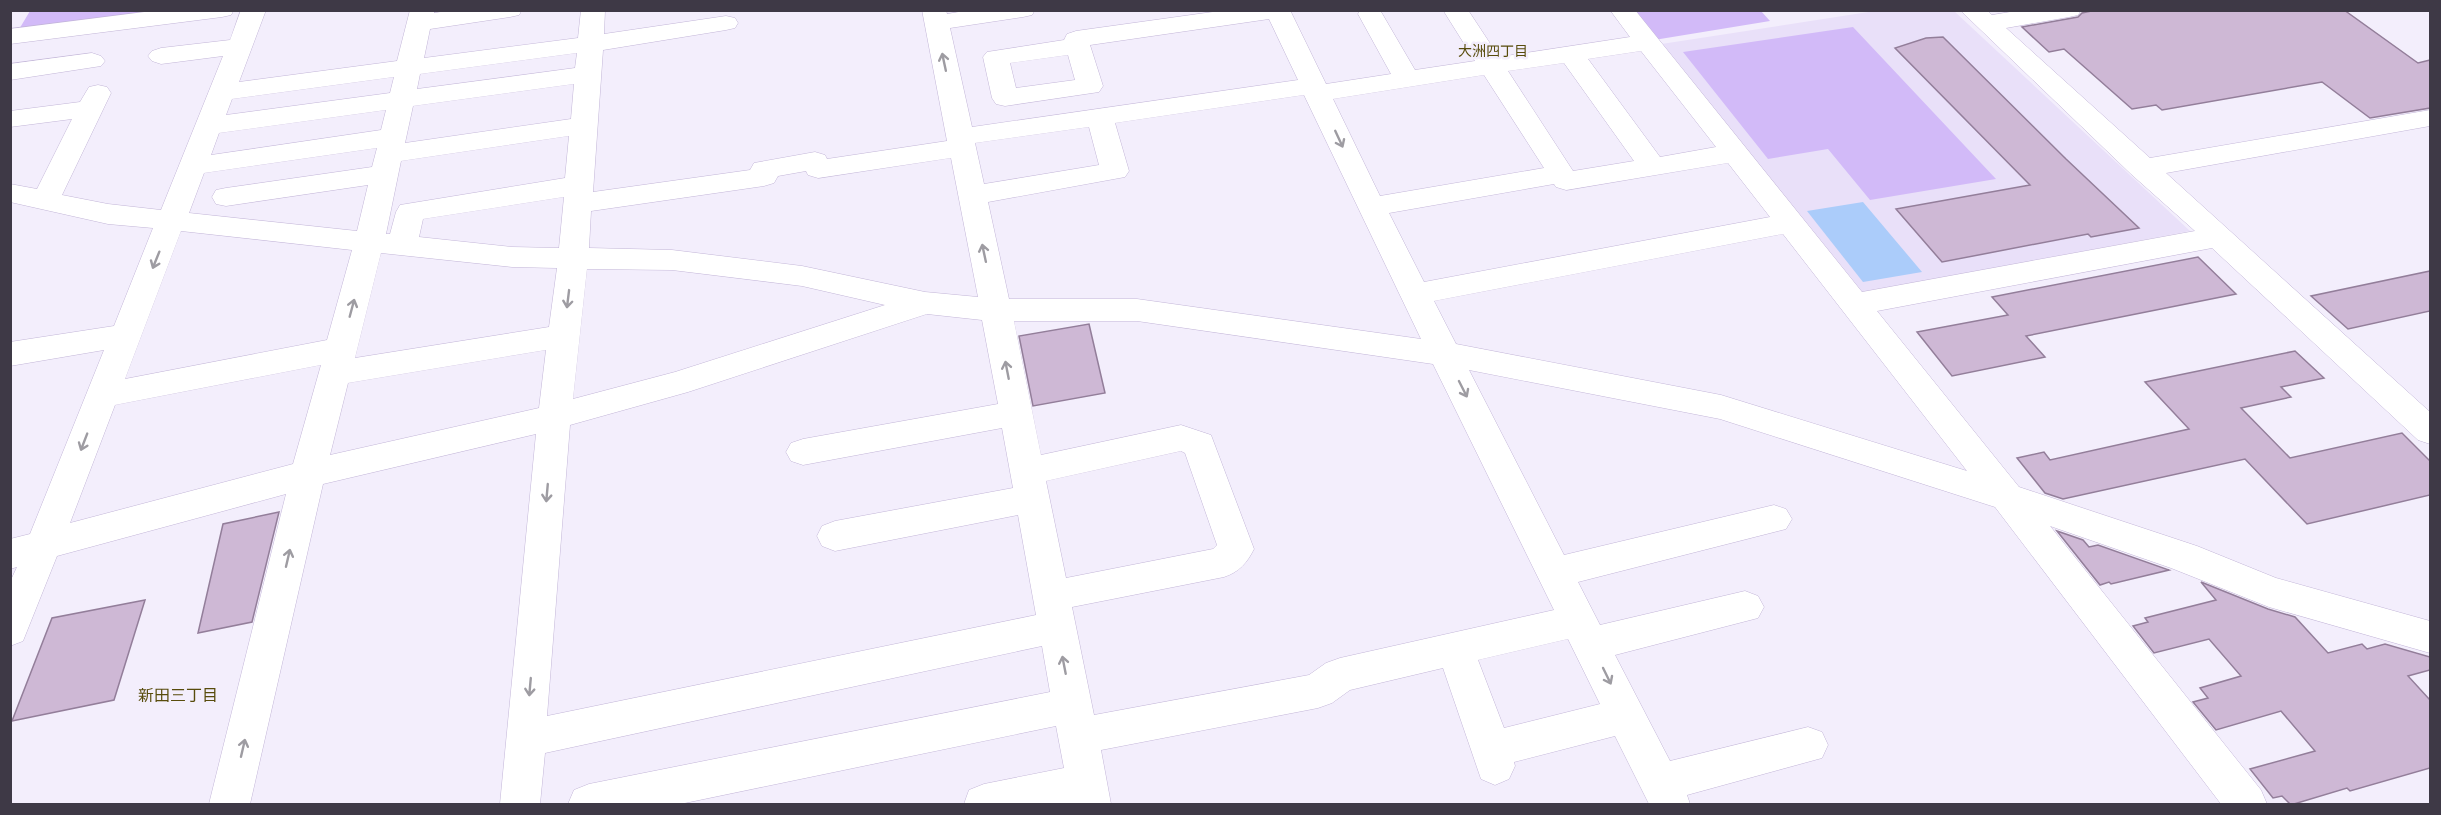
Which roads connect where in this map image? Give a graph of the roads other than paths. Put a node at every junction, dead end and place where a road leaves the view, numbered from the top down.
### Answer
1 (222, 10) edge
2 (254, 10) edge
3 (510, 10) edge
4 (1023, 10) edge
5 (1455, 10) edge
6 (1622, 10) edge
7 (2069, 10) edge
8 (1277, 11) edge
9 (1370, 14) dead end
10 (420, 17) edge
11 (935, 17) edge
12 (1979, 17) edge
13 (726, 23) dead end
14 (595, 30) edge
15 (10, 37) edge
16 (1647, 42) junction
17 (240, 46) junction
18 (1078, 46) dead end
19 (1571, 54) junction
20 (161, 56) dead end
21 (92, 61) dead end
22 (1492, 66) junction
23 (409, 68) junction
24 (10, 72) edge
25 (1408, 80) junction
26 (1316, 90) junction
27 (222, 92) junction
28 (401, 100) junction
29 (1100, 117) junction
30 (2430, 118) edge
31 (10, 119) edge
32 (584, 125) junction
33 (209, 126) junction
34 (961, 143) junction
35 (1735, 153) junction
36 (389, 155) junction
37 (193, 166) junction
38 (1653, 167) junction
39 (2141, 168) junction
40 (1561, 174) junction
41 (10, 193) edge
42 (578, 194) junction
43 (972, 195) junction
44 (226, 197) dead end
45 (45, 201) junction
46 (1371, 207) junction
47 (172, 221) junction
48 (1790, 223) junction
49 (2218, 237) junction
50 (369, 242) junction
51 (402, 246) junction
52 (573, 259) junction
53 (1416, 294) junction
54 (924, 303) junction
55 (1854, 304) junction
56 (996, 310) junction
57 (126, 335) junction
58 (564, 336) junction
59 (10, 354) edge
60 (1445, 354) junction
61 (338, 361) junction
62 (103, 395) junction
63 (1016, 413) junction
64 (554, 417) junction
65 (2430, 431) edge
66 (803, 452) dead end
67 (308, 474) junction
68 (1030, 485) junction
69 (2007, 497) junction
70 (1774, 519) dead end
71 (835, 536) dead end
72 (44, 545) junction
73 (10, 554) edge
74 (1555, 572) junction
75 (1745, 607) dead end
76 (1054, 611) junction
77 (10, 630) edge
78 (1585, 632) junction
79 (2430, 637) edge
80 (1455, 648) junction
81 (1626, 716) junction
82 (1075, 720) junction
83 (525, 739) junction
84 (1808, 746) dead end
85 (1089, 794) edge
86 (1665, 794) edge
87 (230, 804) edge
88 (520, 804) edge
89 (588, 804) edge
90 (984, 804) edge
91 (2246, 804) edge

1 - 15 street
2 - 17 street
3 - 10 street
4 - 11 street
5 - 22 street
6 - 16 street
7 - 12 street
8 - 18 street
8 - 26 street
9 - 25 street
10 - 23 street
34 -> 11 street
12 - 39 street
13 - 14 street
14 - 23 street
14 - 28 street
14 - 32 street
16 - 19 street
16 - 35 street
17 - 20 street
17 - 27 street
19 - 22 street
19 - 38 street
21 - 24 street
22 - 25 street
22 - 40 street
23 - 27 street
23 - 28 street
25 - 26 street
26 - 29 street
26 -> 46 street
27 - 33 street
28 - 33 street
28 - 36 street
29 - 34 street
29 - 43 street
30 - 39 street
31 - 45 street
32 - 36 street
32 - 42 street
33 - 37 street
34 - 42 street
34 - 43 street
35 - 38 street
35 - 48 street
36 - 37 street
36 - 44 street
36 - 50 street
37 - 47 street
38 - 40 street
39 - 49 street
40 - 46 street
41 - 45 street
42 - 51 street
42 - 52 street
56 -> 43 street
45 - 47 street
46 - 53 street
47 - 50 street
47 -> 57 street
48 - 53 street
48 - 55 street
49 - 55 street
49 - 65 street
50 - 51 street
61 -> 50 street
51 - 52 street
52 - 54 street
52 -> 58 street
53 - 60 street
54 - 56 street
54 - 64 street
55 - 69 street
56 - 60 street
63 -> 56 street
57 - 59 street
57 - 62 street
58 - 61 street
58 - 64 street
60 - 69 street
60 -> 74 street
61 - 62 street
61 - 67 street
62 -> 72 street
63 - 66 street
63 - 68 street
64 - 67 street
64 -> 83 street
67 - 72 street
87 -> 67 street
68 - 71 street
68 - 76 street
68 - 76 street
69 - 79 street
69 - 91 street
70 - 74 street
72 - 73 street
72 - 77 street
74 - 78 street
75 - 78 street
82 -> 76 street
76 - 83 street
78 - 80 street
78 -> 81 street
80 - 81 street
80 - 82 street
81 - 86 street
82 - 85 street
82 - 89 street
83 - 88 street
84 - 86 street
85 - 90 street

